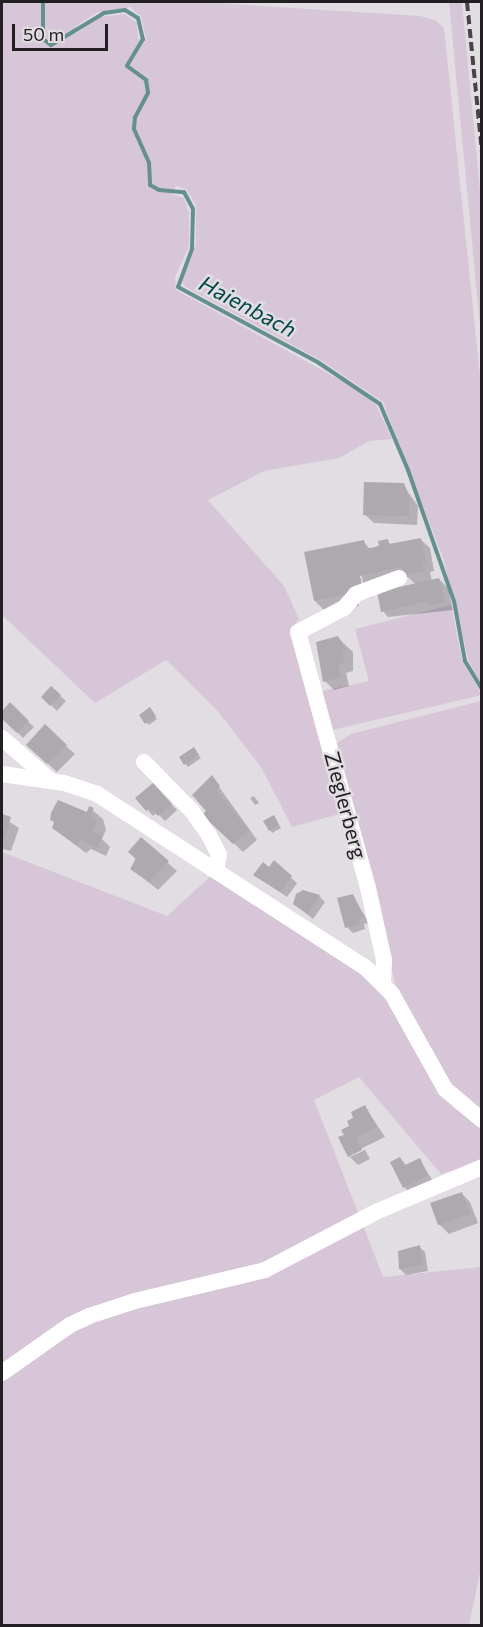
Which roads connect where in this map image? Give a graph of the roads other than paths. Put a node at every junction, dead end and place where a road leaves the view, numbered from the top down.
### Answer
1 (399, 578) dead end
2 (2, 738) edge
3 (144, 762) dead end
4 (2, 774) edge
5 (50, 780) junction
6 (216, 870) junction
7 (383, 981) junction
8 (482, 1120) edge
9 (482, 1167) edge
10 (2, 1373) edge

1 - 7 street, Zieglerberg
2 - 5 street
3 - 6 street
4 - 5 street, Zieglerberg
5 - 6 street, Zieglerberg
6 - 7 street, Zieglerberg
7 - 8 street, Zieglerberg
9 - 10 street

